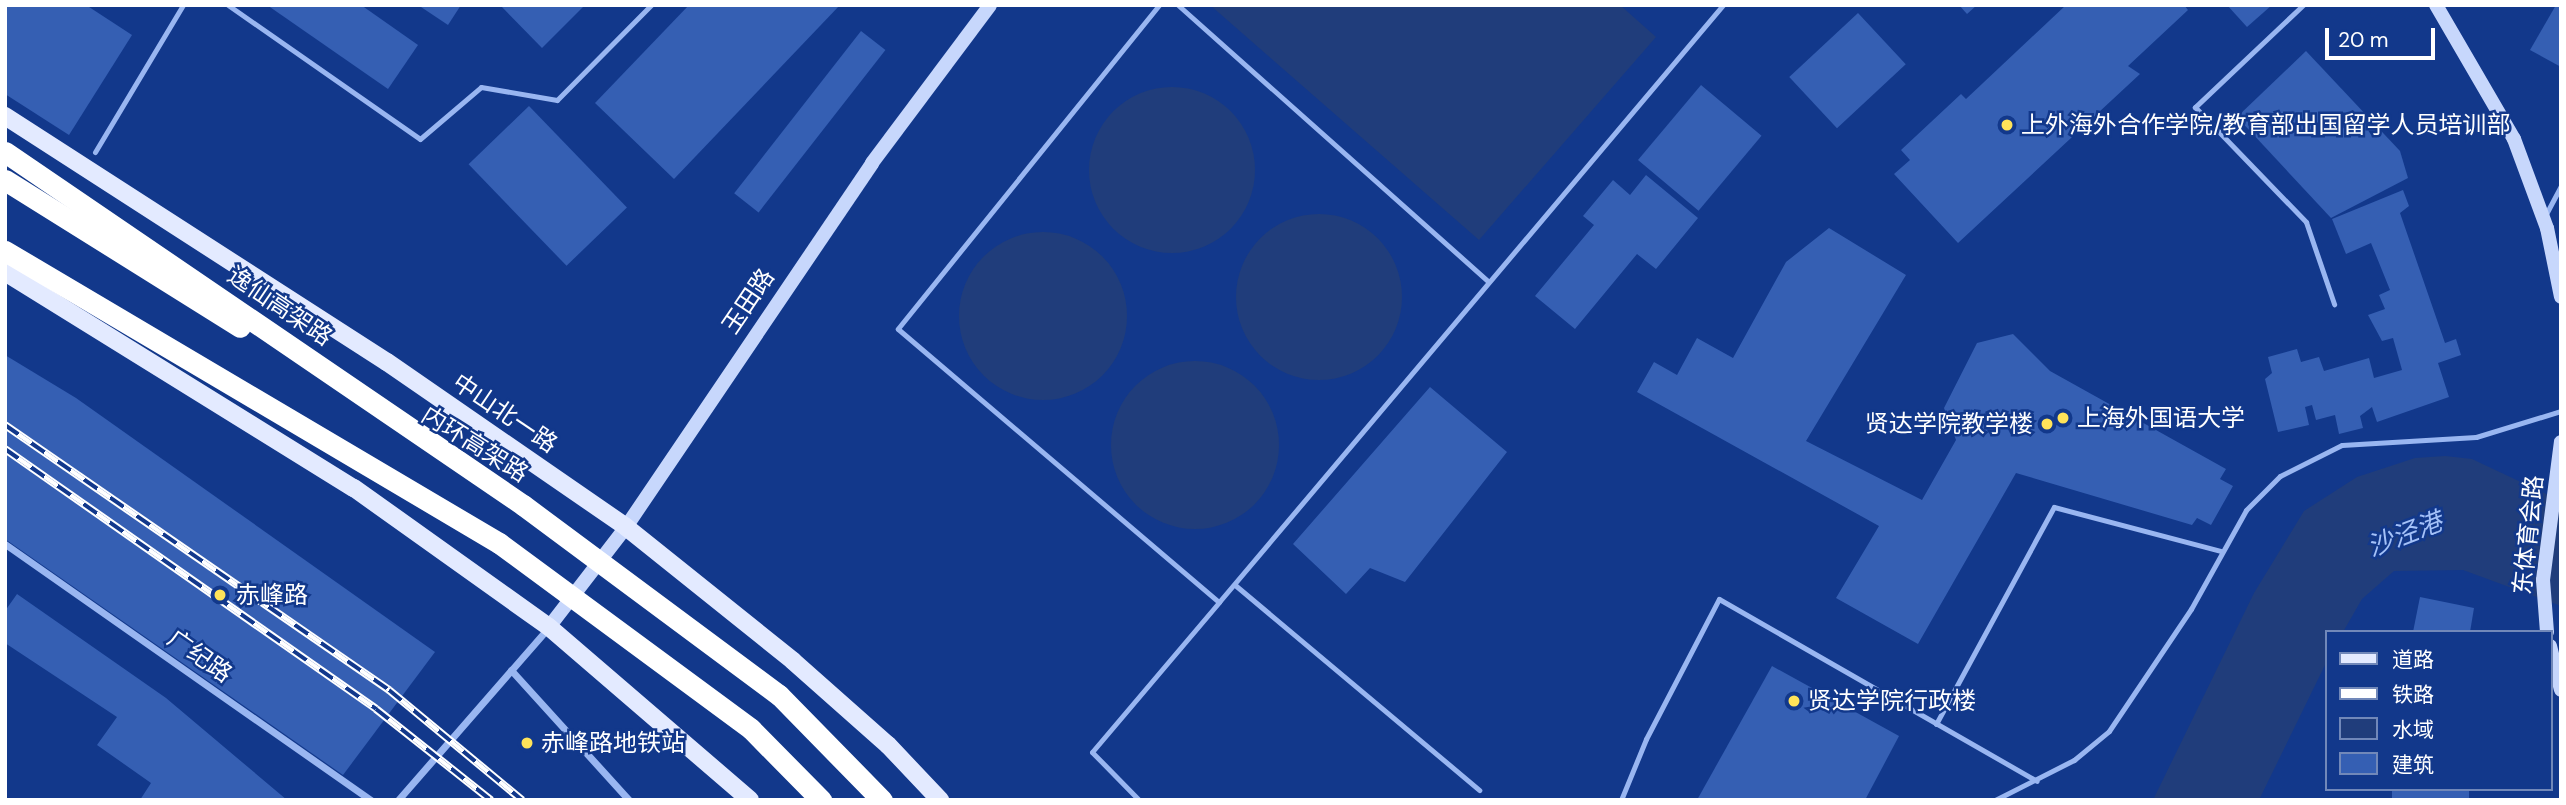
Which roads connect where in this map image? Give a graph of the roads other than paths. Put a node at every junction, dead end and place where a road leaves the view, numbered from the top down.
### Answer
1 (183, 5) edge
2 (228, 5) edge
3 (651, 5) edge
4 (990, 5) edge
5 (1159, 5) edge
6 (1178, 5) edge
7 (1723, 5) edge
8 (2303, 5) edge
9 (2436, 5) edge
10 (5, 117) edge
11 (5, 152) edge
12 (95, 152) dead end
13 (5, 180) edge
14 (2561, 186) edge
15 (2544, 217) junction
16 (5, 251) edge
17 (5, 272) edge
18 (1488, 281) junction
19 (2561, 297) edge
20 (2334, 304) dead end
21 (2561, 411) edge
22 (2561, 442) edge
23 (523, 505) junction
24 (625, 527) junction
25 (5, 544) edge
26 (2221, 551) junction
27 (1236, 584) junction
28 (1219, 603) junction
29 (549, 626) junction
30 (2547, 630) edge
31 (2552, 654) edge
32 (511, 670) junction
33 (2561, 690) edge
34 (1936, 724) junction
35 (2038, 781) junction
36 (1479, 790) dead end
37 (372, 800) edge
38 (398, 800) edge
39 (629, 800) edge
40 (750, 800) edge
41 (821, 800) edge
42 (882, 800) edge
43 (940, 800) edge
44 (1139, 800) edge
45 (1621, 800) edge
46 (1995, 800) edge

1 - 12 lane
2 - 3 lane
4 - 24 street, 玉田路
5 - 28 lane
6 - 18 lane
7 - 18 lane
8 - 20 lane
9 - 15 street
10 - 24 main road, 中山北一路
11 - 23 highway, 逸仙高架路
13 - 23 highway, 内环高架路
14 - 15 lane
15 - 19 street
16 - 41 highway, bridge
17 - 29 main road
18 - 27 lane
21 - 26 lane
22 - 30 street, 东体育会路
23 - 42 highway, 内环高架路, bridge
24 - 29 street, 玉田路
24 - 43 main road, 中山北一路
25 - 37 street, 广纪路
26 - 34 lane
26 - 35 lane
27 - 28 lane
27 - 36 lane
28 - 44 lane
29 - 32 street
29 - 40 main road
31 - 33 street
32 - 38 street
32 - 39 street
34 - 35 lane
34 - 45 lane
35 - 46 lane

